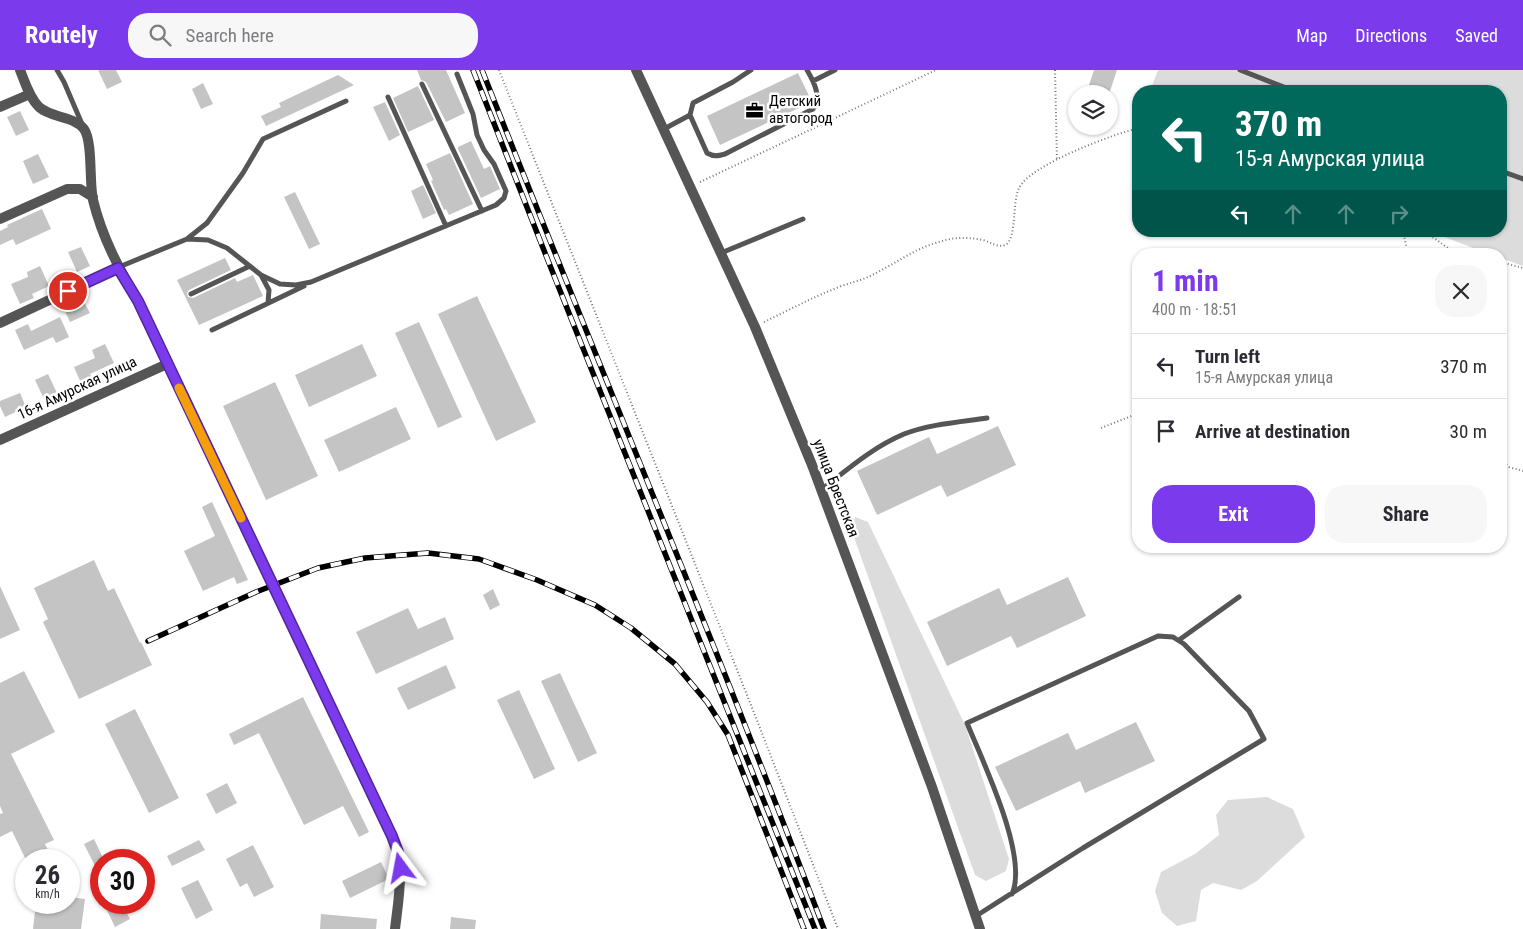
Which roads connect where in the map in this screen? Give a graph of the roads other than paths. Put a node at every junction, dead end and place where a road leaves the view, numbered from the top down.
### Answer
1 (20, 70) edge
2 (57, 70) edge
3 (636, 70) edge
4 (807, 70) edge
5 (835, 70) edge
6 (1240, 70) edge
7 (747, 71) edge
8 (457, 74) dead end
9 (813, 81) junction
10 (422, 84) dead end
11 (1279, 85) edge
12 (30, 94) junction
13 (388, 97) dead end
14 (346, 101) dead end
15 (0, 107) edge
16 (690, 116) junction
17 (664, 128) junction
18 (84, 129) junction
19 (1507, 173) edge
20 (1523, 179) edge
21 (93, 197) junction
22 (482, 210) junction
23 (803, 219) dead end
24 (0, 220) edge
25 (446, 226) junction
26 (187, 239) junction
27 (721, 253) junction
28 (250, 266) junction
29 (118, 268) junction
30 (261, 275) junction
31 (311, 282) junction
32 (191, 294) dead end
33 (268, 303) junction
34 (0, 323) edge
35 (212, 330) dead end
36 (167, 364) junction
37 (987, 418) dead end
38 (0, 440) edge
39 (821, 490) junction
40 (1239, 597) dead end
41 (1179, 640) junction
42 (1012, 894) junction
43 (976, 916) junction
44 (395, 929) edge
45 (980, 929) edge

1 - 12 street
2 - 18 lane
3 - 17 street, улица Брестская
4 - 9 lane
5 - 9 lane
6 - 11 lane
7 - 16 lane
8 - 22 lane
9 - 16 lane
10 - 22 lane
12 - 15 street
12 - 18 street
13 - 25 lane
14 - 26 lane
16 - 17 lane
17 - 27 street, улица Брестская
18 - 21 street
19 - 20 lane
21 - 24 street
21 - 29 street
22 - 25 lane
23 - 27 lane
25 - 31 lane
26 - 28 lane
26 - 29 lane
27 - 39 street, улица Брестская
28 - 30 lane
28 - 32 lane
29 - 34 street
29 - 36 street
30 - 31 lane
30 - 33 lane
31 - 33 lane
33 - 35 lane
36 - 38 street, 16-я Амурская улица
36 - 44 street
37 - 39 lane
39 - 43 street, улица Брестская
40 - 41 lane
41 - 42 lane
41 - 42 lane
42 - 43 lane
43 - 45 street, улица Брестская

